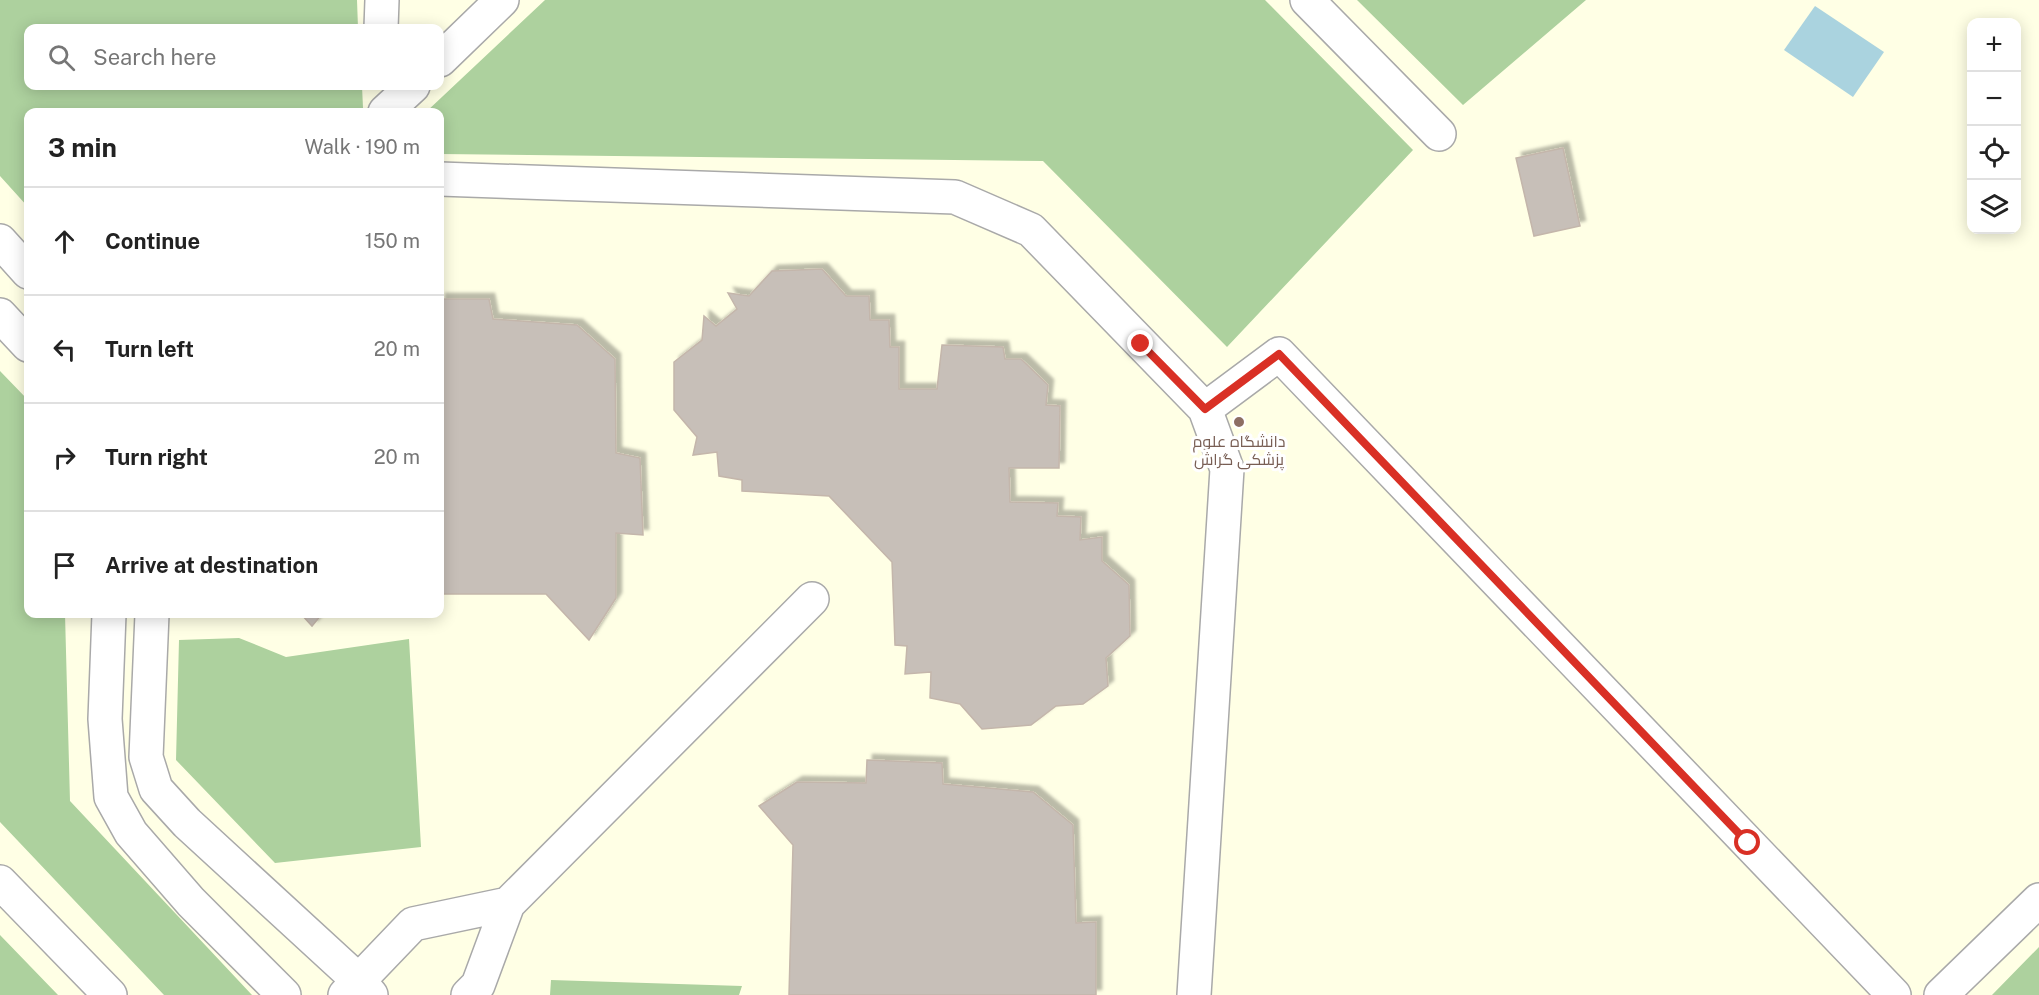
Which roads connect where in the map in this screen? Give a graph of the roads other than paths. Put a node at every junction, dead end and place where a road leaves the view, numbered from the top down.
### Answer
1 (382, 0) edge
2 (502, 0) edge
3 (1307, 0) edge
4 (381, 24) edge
5 (444, 56) edge
6 (379, 90) edge
7 (409, 90) edge
8 (379, 108) edge
9 (389, 108) edge
10 (1439, 134) dead end
11 (444, 179) edge
12 (0, 241) edge
13 (24, 268) edge
14 (0, 315) edge
15 (24, 341) edge
16 (1205, 409) junction
17 (812, 599) dead end
18 (109, 618) edge
19 (152, 618) edge
20 (0, 882) edge
21 (2039, 900) edge
22 (508, 904) junction
23 (358, 990) edge
24 (110, 995) edge
25 (284, 995) edge
26 (468, 995) edge
27 (1194, 995) edge
28 (1894, 995) edge
29 (1941, 995) edge

1 - 4 lane
2 - 5 lane
3 - 10 lane
6 - 8 lane
7 - 9 lane
11 - 16 lane
12 - 13 lane
14 - 15 lane
16 - 27 lane
16 - 28 lane
17 - 22 lane
18 - 25 lane
19 - 23 lane
20 - 24 lane
21 - 29 lane
22 - 23 lane
22 - 26 lane

